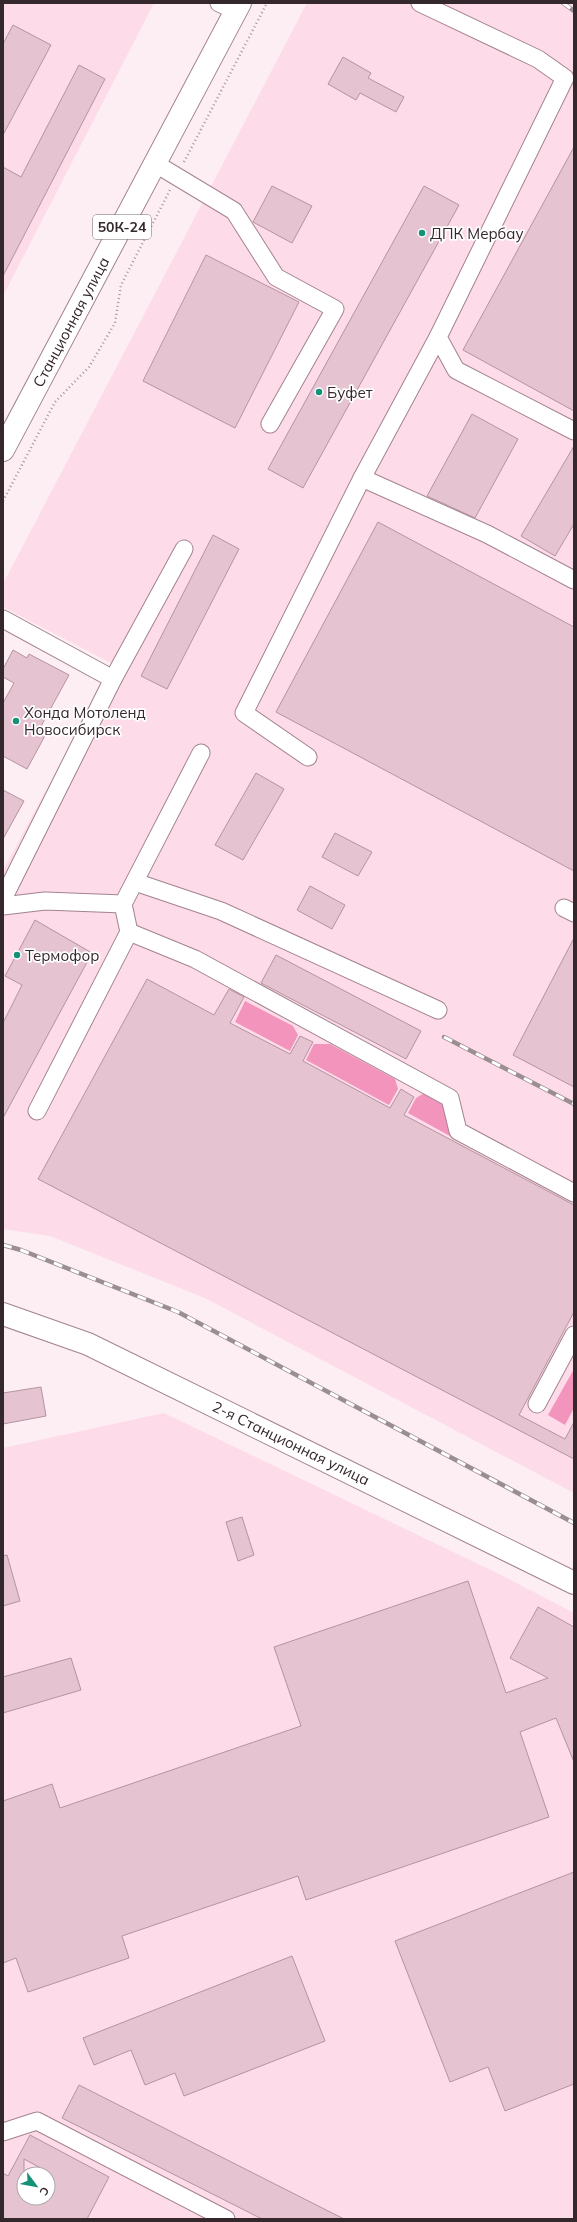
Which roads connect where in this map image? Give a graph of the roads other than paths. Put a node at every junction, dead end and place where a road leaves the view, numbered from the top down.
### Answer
1 (420, 3) edge
2 (232, 6) edge
3 (569, 80) edge
4 (156, 164) junction
5 (438, 337) junction
6 (270, 424) dead end
7 (574, 431) edge
8 (3, 450) edge
9 (362, 478) junction
10 (184, 550) dead end
11 (574, 580) edge
12 (3, 619) edge
13 (113, 679) junction
14 (201, 753) dead end
15 (308, 757) dead end
16 (135, 882) junction
17 (3, 900) edge
18 (123, 904) junction
19 (3, 906) edge
20 (129, 932) junction
21 (438, 1010) dead end
22 (37, 1111) dead end
23 (574, 1193) edge
24 (3, 1314) edge
25 (574, 1335) edge
26 (537, 1404) dead end
27 (574, 1583) edge
28 (3, 2132) edge
29 (226, 2219) edge

1 - 3 lane
2 - 4 main road, Станционная улица / 50К-24
3 - 5 lane
4 - 6 lane
4 - 8 main road, Станционная улица / 50К-24
5 - 7 lane
5 - 9 lane
9 - 11 lane
9 - 15 lane
10 - 13 lane
12 - 13 lane
13 - 17 lane
14 - 16 lane
16 - 18 lane
16 - 21 lane
18 - 19 lane
18 - 20 lane
20 - 22 lane
20 - 23 lane
24 - 27 main road, 2-я Станционная улица
25 - 26 lane
28 - 29 lane

